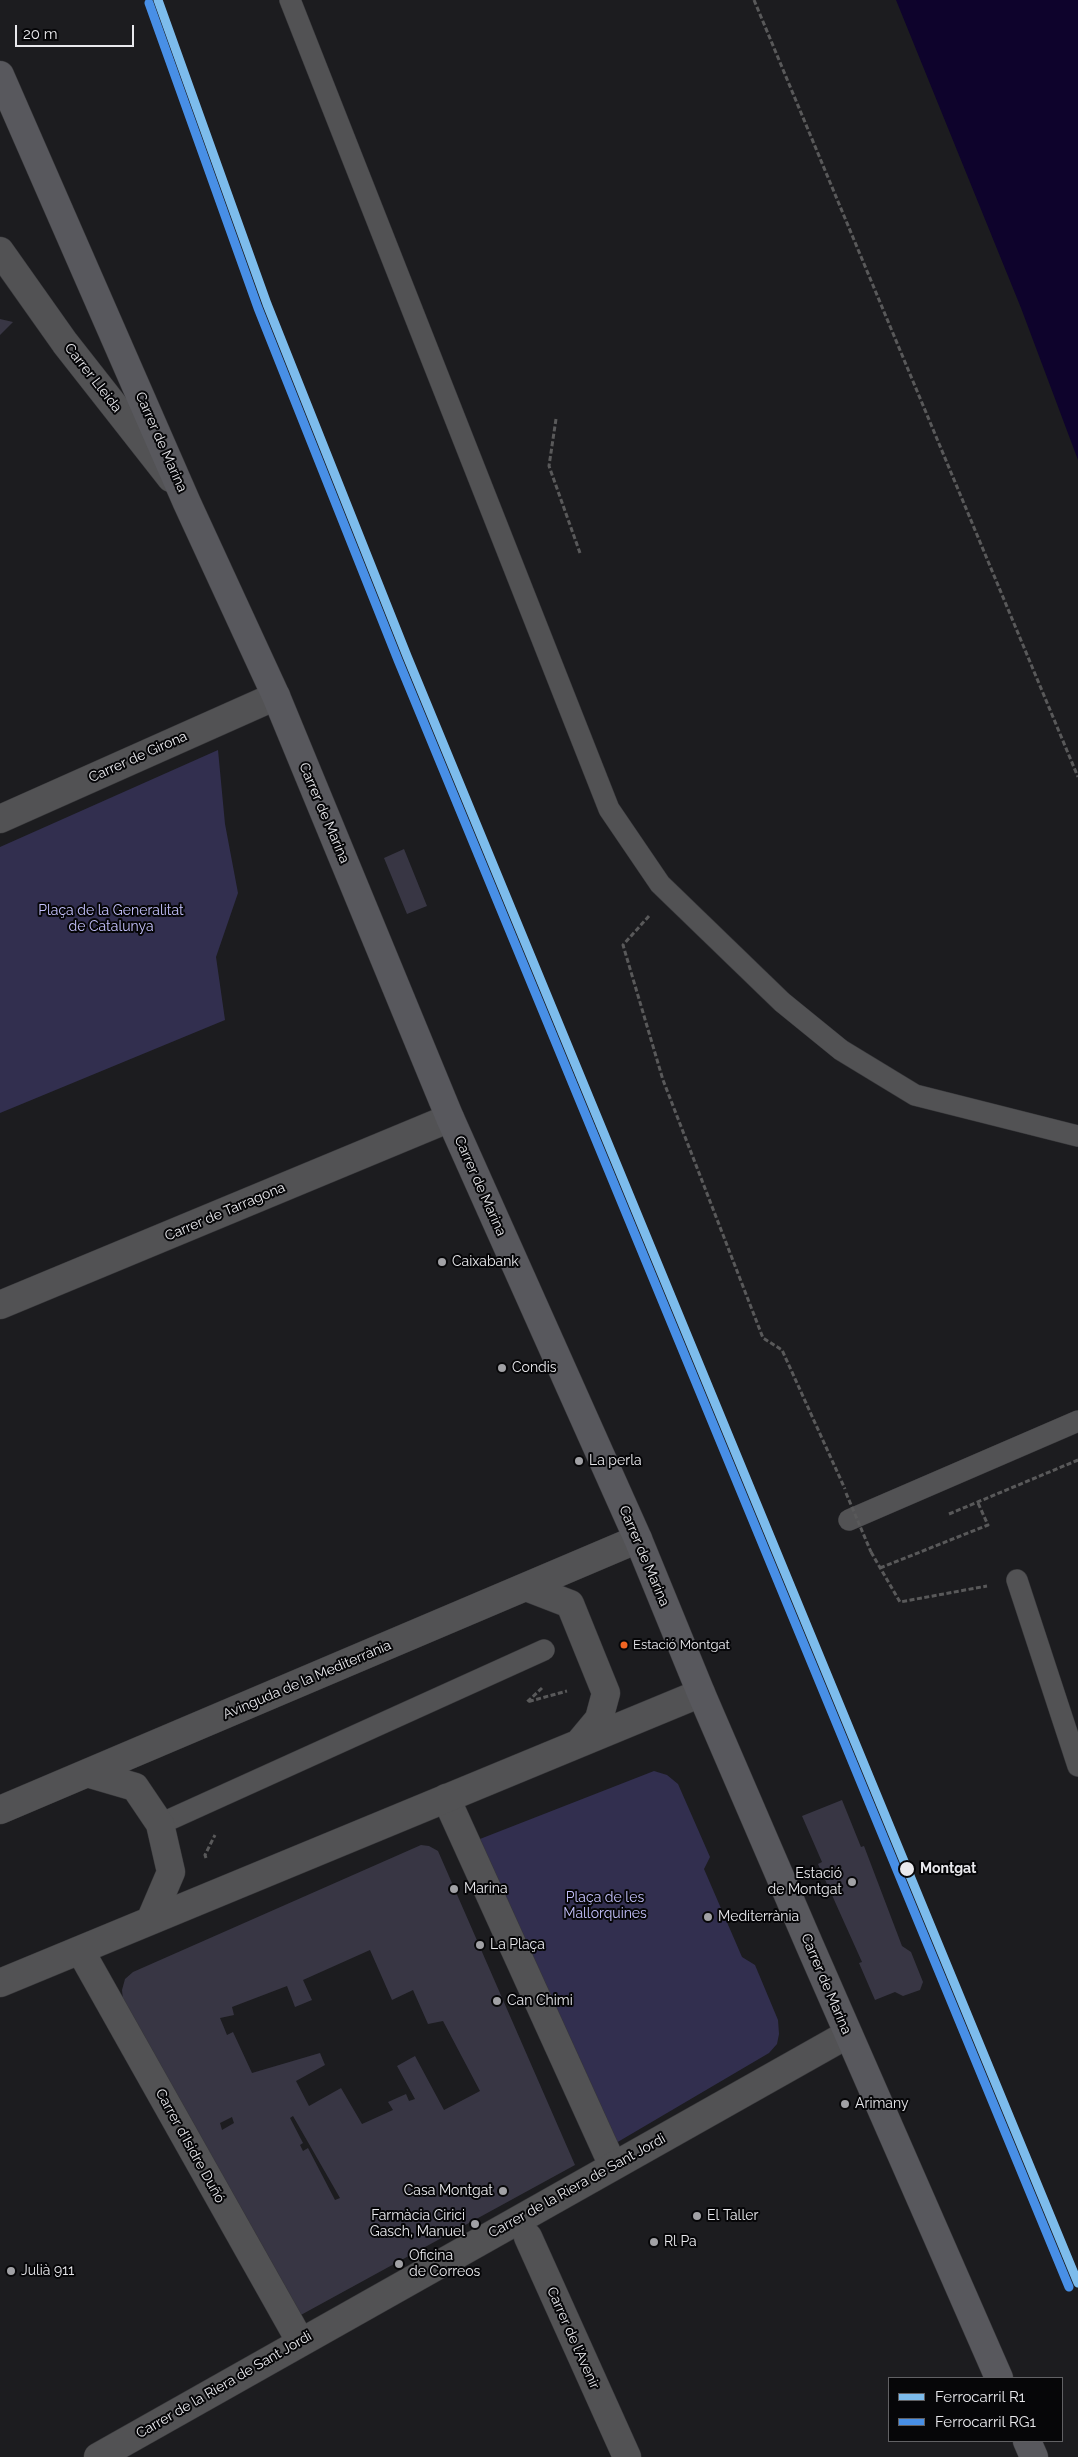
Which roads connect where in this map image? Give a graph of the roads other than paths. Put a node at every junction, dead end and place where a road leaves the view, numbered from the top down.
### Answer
1 (290, 0) edge
2 (0, 75) edge
3 (0, 251) edge
4 (187, 502) junction
5 (276, 696) junction
6 (0, 818) edge
7 (450, 1118) junction
8 (1078, 1136) edge
9 (0, 1305) edge
10 (1078, 1421) edge
11 (848, 1520) dead end
12 (638, 1539) junction
13 (1017, 1580) road end
14 (526, 1587) junction
15 (544, 1650) dead end
16 (701, 1693) junction
17 (579, 1743) junction
18 (1078, 1766) edge
19 (87, 1773) junction
20 (446, 1798) junction
21 (0, 1810) edge
22 (160, 1824) junction
23 (150, 1921) junction
24 (80, 1950) junction
25 (0, 1983) edge
26 (848, 2034) junction
27 (613, 2166) junction
28 (524, 2228) junction
29 (300, 2341) junction
30 (999, 2377) edge
31 (1027, 2442) edge
32 (98, 2457) edge
33 (627, 2457) edge
34 (1034, 2457) edge

1 - 8 lane
2 - 4 main road, Carrer de Marina
3 - 4 street, Carrer Lleida
4 - 5 main road, Carrer de Marina
5 - 6 street, Carrer de Girona
5 - 7 main road, Carrer de Marina
7 - 9 street, Carrer de Tarragona
7 - 12 main road, Carrer de Marina
10 - 11 lane
12 - 14 street, Avinguda de la Mediterrània
12 - 16 main road, Carrer de Marina
13 - 18 lane
14 - 17 street
14 - 19 street, Avinguda de la Mediterrània
15 - 22 lane
16 - 17 street
16 - 26 main road, Carrer de Marina
17 - 20 street
19 - 21 street, Avinguda de la Mediterrània
19 - 22 street
20 - 23 street
20 - 27 street
22 - 23 street
23 - 24 street
24 - 25 street
24 - 29 street, Carrer d'Isidre Duñó
26 - 27 street, Carrer de la Riera de Sant Jordi
26 - 30 main road, Carrer de Marina
27 - 28 street, Carrer de la Riera de Sant Jordi
28 - 29 street, Carrer de la Riera de Sant Jordi
28 - 33 street, Carrer de l'Avenir
29 - 32 street, Carrer de la Riera de Sant Jordi
31 - 34 main road

